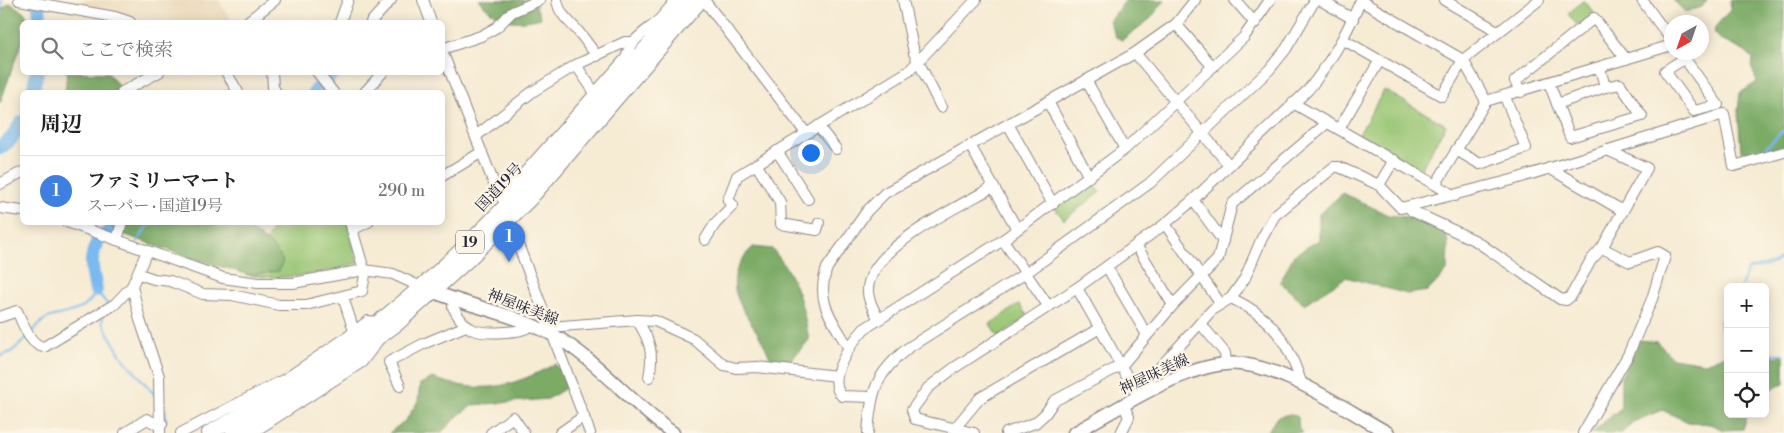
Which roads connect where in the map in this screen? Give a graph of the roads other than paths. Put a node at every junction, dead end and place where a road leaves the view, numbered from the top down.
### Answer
1 (19, 0) edge
2 (275, 0) edge
3 (348, 0) edge
4 (391, 0) edge
5 (422, 0) edge
6 (540, 0) edge
7 (557, 0) edge
8 (676, 0) edge
9 (687, 0) edge
10 (703, 0) edge
11 (903, 0) edge
12 (976, 0) edge
13 (1195, 0) edge
14 (1235, 0) edge
15 (1270, 0) edge
16 (1314, 0) edge
17 (1320, 0) edge
18 (1361, 0) edge
19 (1444, 0) edge
20 (1642, 0) edge
21 (1536, 1) edge
22 (1352, 18) junction
23 (124, 20) edge
24 (250, 20) edge
25 (343, 20) edge
26 (373, 20) edge
27 (430, 20) edge
28 (1176, 24) junction
29 (1255, 24) junction
30 (1664, 30) edge
31 (1498, 32) junction
32 (1344, 40) junction
33 (639, 45) junction
34 (1664, 48) edge
35 (445, 49) edge
36 (1135, 53) junction
37 (1682, 55) edge
38 (597, 56) junction
39 (445, 58) edge
40 (1380, 60) junction
41 (1463, 60) junction
42 (1626, 60) junction
43 (918, 61) junction
44 (576, 65) junction
45 (1213, 67) junction
46 (1600, 68) junction
47 (153, 75) edge
48 (228, 75) edge
49 (272, 75) edge
50 (319, 75) edge
51 (379, 75) edge
52 (1086, 80) junction
53 (1549, 83) junction
54 (1605, 87) junction
55 (126, 90) edge
56 (237, 90) edge
57 (275, 90) edge
58 (331, 90) edge
59 (367, 90) edge
60 (1521, 92) junction
61 (595, 93) junction
62 (1505, 97) junction
63 (1486, 101) junction
64 (1048, 102) junction
65 (1176, 102) junction
66 (1293, 103) junction
67 (1557, 104) junction
68 (941, 107) dead end
69 (1328, 123) junction
70 (1008, 124) junction
71 (818, 126) junction
72 (1339, 129) junction
73 (806, 133) junction
74 (1202, 134) junction
75 (476, 136) junction
76 (970, 145) junction
77 (836, 149) dead end
78 (1125, 149) junction
79 (1456, 150) junction
80 (1607, 150) junction
81 (777, 151) junction
82 (482, 152) junction
83 (1784, 152) edge
84 (1394, 160) junction
85 (756, 164) junction
86 (1229, 165) junction
87 (1549, 168) junction
88 (20, 173) edge
89 (445, 174) edge
90 (1089, 177) junction
91 (0, 184) edge
92 (1436, 184) junction
93 (1379, 185) junction
94 (993, 187) junction
95 (1455, 196) junction
96 (808, 199) dead end
97 (1193, 200) junction
98 (505, 201) junction
99 (1053, 204) junction
100 (1409, 207) junction
101 (0, 208) edge
102 (20, 211) edge
103 (1623, 211) junction
104 (820, 223) dead end
105 (1165, 224) junction
106 (76, 225) edge
107 (122, 225) edge
108 (351, 226) edge
109 (507, 228) junction
110 (1017, 229) junction
111 (117, 240) junction
112 (705, 240) dead end
113 (1003, 240) junction
114 (1223, 241) junction
115 (1136, 244) junction
116 (1602, 248) junction
117 (147, 251) junction
118 (1107, 267) junction
119 (365, 270) junction
120 (1026, 273) junction
121 (139, 274) junction
122 (1201, 276) junction
123 (132, 286) junction
124 (1077, 288) junction
125 (427, 290) junction
126 (343, 297) junction
127 (1231, 298) junction
128 (455, 299) junction
129 (1220, 303) junction
130 (1173, 305) junction
131 (1049, 307) junction
132 (0, 317) edge
133 (878, 318) junction
134 (636, 320) junction
135 (1200, 323) junction
136 (532, 325) junction
137 (466, 326) junction
138 (1100, 328) junction
139 (551, 331) junction
140 (356, 334) junction
141 (1147, 335) junction
142 (380, 337) junction
143 (848, 347) junction
144 (1226, 364) junction
145 (1122, 365) junction
146 (837, 376) junction
147 (650, 377) dead end
148 (1302, 385) junction
149 (400, 386) dead end
150 (266, 396) junction
151 (1138, 396) junction
152 (872, 397) junction
153 (1124, 406) junction
154 (584, 416) junction
155 (161, 428) edge
156 (955, 428) junction
157 (125, 433) edge
158 (181, 433) edge
159 (208, 433) edge
160 (233, 433) edge
161 (252, 433) edge
162 (491, 433) edge
163 (524, 433) edge
164 (560, 433) edge
165 (590, 433) edge
166 (673, 433) edge
167 (868, 433) edge
168 (974, 433) edge
169 (1006, 433) edge
170 (1074, 433) edge
171 (1122, 433) edge
172 (1388, 433) edge
173 (1583, 433) edge

1 - 23 street
2 - 24 street
3 - 25 street
4 - 26 street
5 - 27 street
6 - 35 street
7 - 38 street
8 - 33 street
9 - 33 highway, 国道19号 / 19
10 - 73 street
10 - 109 highway, 国道19号 / 19
11 - 43 street
12 - 43 street
13 - 28 street
14 - 29 street
15 - 29 street
16 - 74 street
17 - 22 street
18 - 22 street
18 - 41 street
19 - 31 street
20 - 30 street
21 - 31 street
22 - 32 street
28 - 36 street
28 - 45 street
29 - 45 street
31 - 41 street
32 - 40 street
32 - 66 street
33 - 38 street
33 - 61 street
33 - 98 highway, 国道19号 / 19
34 - 42 street
36 - 52 street
36 - 65 street
37 - 37 street
38 - 44 street
39 - 75 street
40 - 41 street
40 - 72 street
41 - 63 street
42 - 46 street
42 - 60 street
43 - 68 street
43 - 71 street
44 - 61 street
44 - 75 street
45 - 65 street
46 - 53 street
46 - 54 street
47 - 55 street
48 - 56 street
49 - 57 street
50 - 58 street
51 - 59 street
52 - 64 street
52 - 78 street
53 - 60 street
53 - 67 street
54 - 67 street
54 - 67 street
60 - 62 street
61 - 98 street
62 - 63 street
62 - 79 street
63 - 79 street
64 - 70 street
64 - 90 street
65 - 74 street
65 - 78 street
66 - 69 street
66 - 86 street
69 - 72 street
69 - 114 street
70 - 76 street
70 - 99 street
71 - 73 street
71 - 77 street
72 - 84 street
73 - 81 street
74 - 86 street
74 - 120 street
75 - 82 street
76 - 94 street
76 - 143 street
78 - 90 street
79 - 92 street
80 - 83 street
80 - 87 street
80 - 103 street
81 - 85 street
81 - 96 street
82 - 89 street
82 - 98 street
84 - 92 street
84 - 93 street
85 - 104 street
85 - 112 street
86 - 97 street
87 - 95 street
87 - 103 street
88 - 91 street
90 - 99 street
92 - 95 street
93 - 100 street
93 - 127 street
94 - 110 street
94 - 133 street
95 - 100 street
97 - 105 street
97 - 114 street
98 - 125 highway, 国道19号 / 19
99 - 110 street
100 - 116 street
101 - 102 street
103 - 116 street
105 - 115 street
105 - 122 street
106 - 111 street
107 - 111 street
108 - 119 street
109 - 125 highway, 国道19号 / 19
109 - 139 street
110 - 113 street
111 - 117 street
113 - 120 street
113 - 133 street
114 - 122 street
115 - 118 street
115 - 130 street
116 - 173 street
117 - 119 street
117 - 121 street
118 - 124 street
118 - 141 street
119 - 125 street
119 - 126 street
120 - 131 street
120 - 152 street
121 - 123 street
121 - 126 street
122 - 129 street
122 - 130 street
123 - 132 street
123 - 155 street
124 - 131 street
124 - 138 street
125 - 128 main road, 神屋味美線
125 - 140 highway, 国道19号 / 19
125 - 142 highway, 国道19号 / 19
126 - 140 street
127 - 129 street
127 - 148 street
128 - 136 main road, 神屋味美線
128 - 137 street
129 - 135 street
130 - 141 street
131 - 156 street
133 - 143 street
134 - 139 street
134 - 146 street
134 - 147 street
135 - 144 street
135 - 151 street
136 - 137 street
136 - 139 main road, 神屋味美線
137 - 149 street
138 - 145 street
138 - 156 street
139 - 154 street
139 - 166 main road, 神屋味美線
140 - 150 highway, 国道19号 / 19
140 - 150 street
141 - 145 street
142 - 160 highway, 国道19号 / 19
142 - 161 street
143 - 146 street
144 - 148 main road, 神屋味美線
144 - 151 main road, 神屋味美線
145 - 151 street
145 - 169 street
146 - 152 street
148 - 172 main road, 神屋味美線
150 - 158 street
150 - 159 highway, 国道19号 / 19
151 - 153 main road, 神屋味美線
152 - 167 street
153 - 170 main road, 神屋味美線
153 - 171 street
154 - 164 street
154 - 165 street
155 - 157 street
156 - 168 street
162 - 163 street

